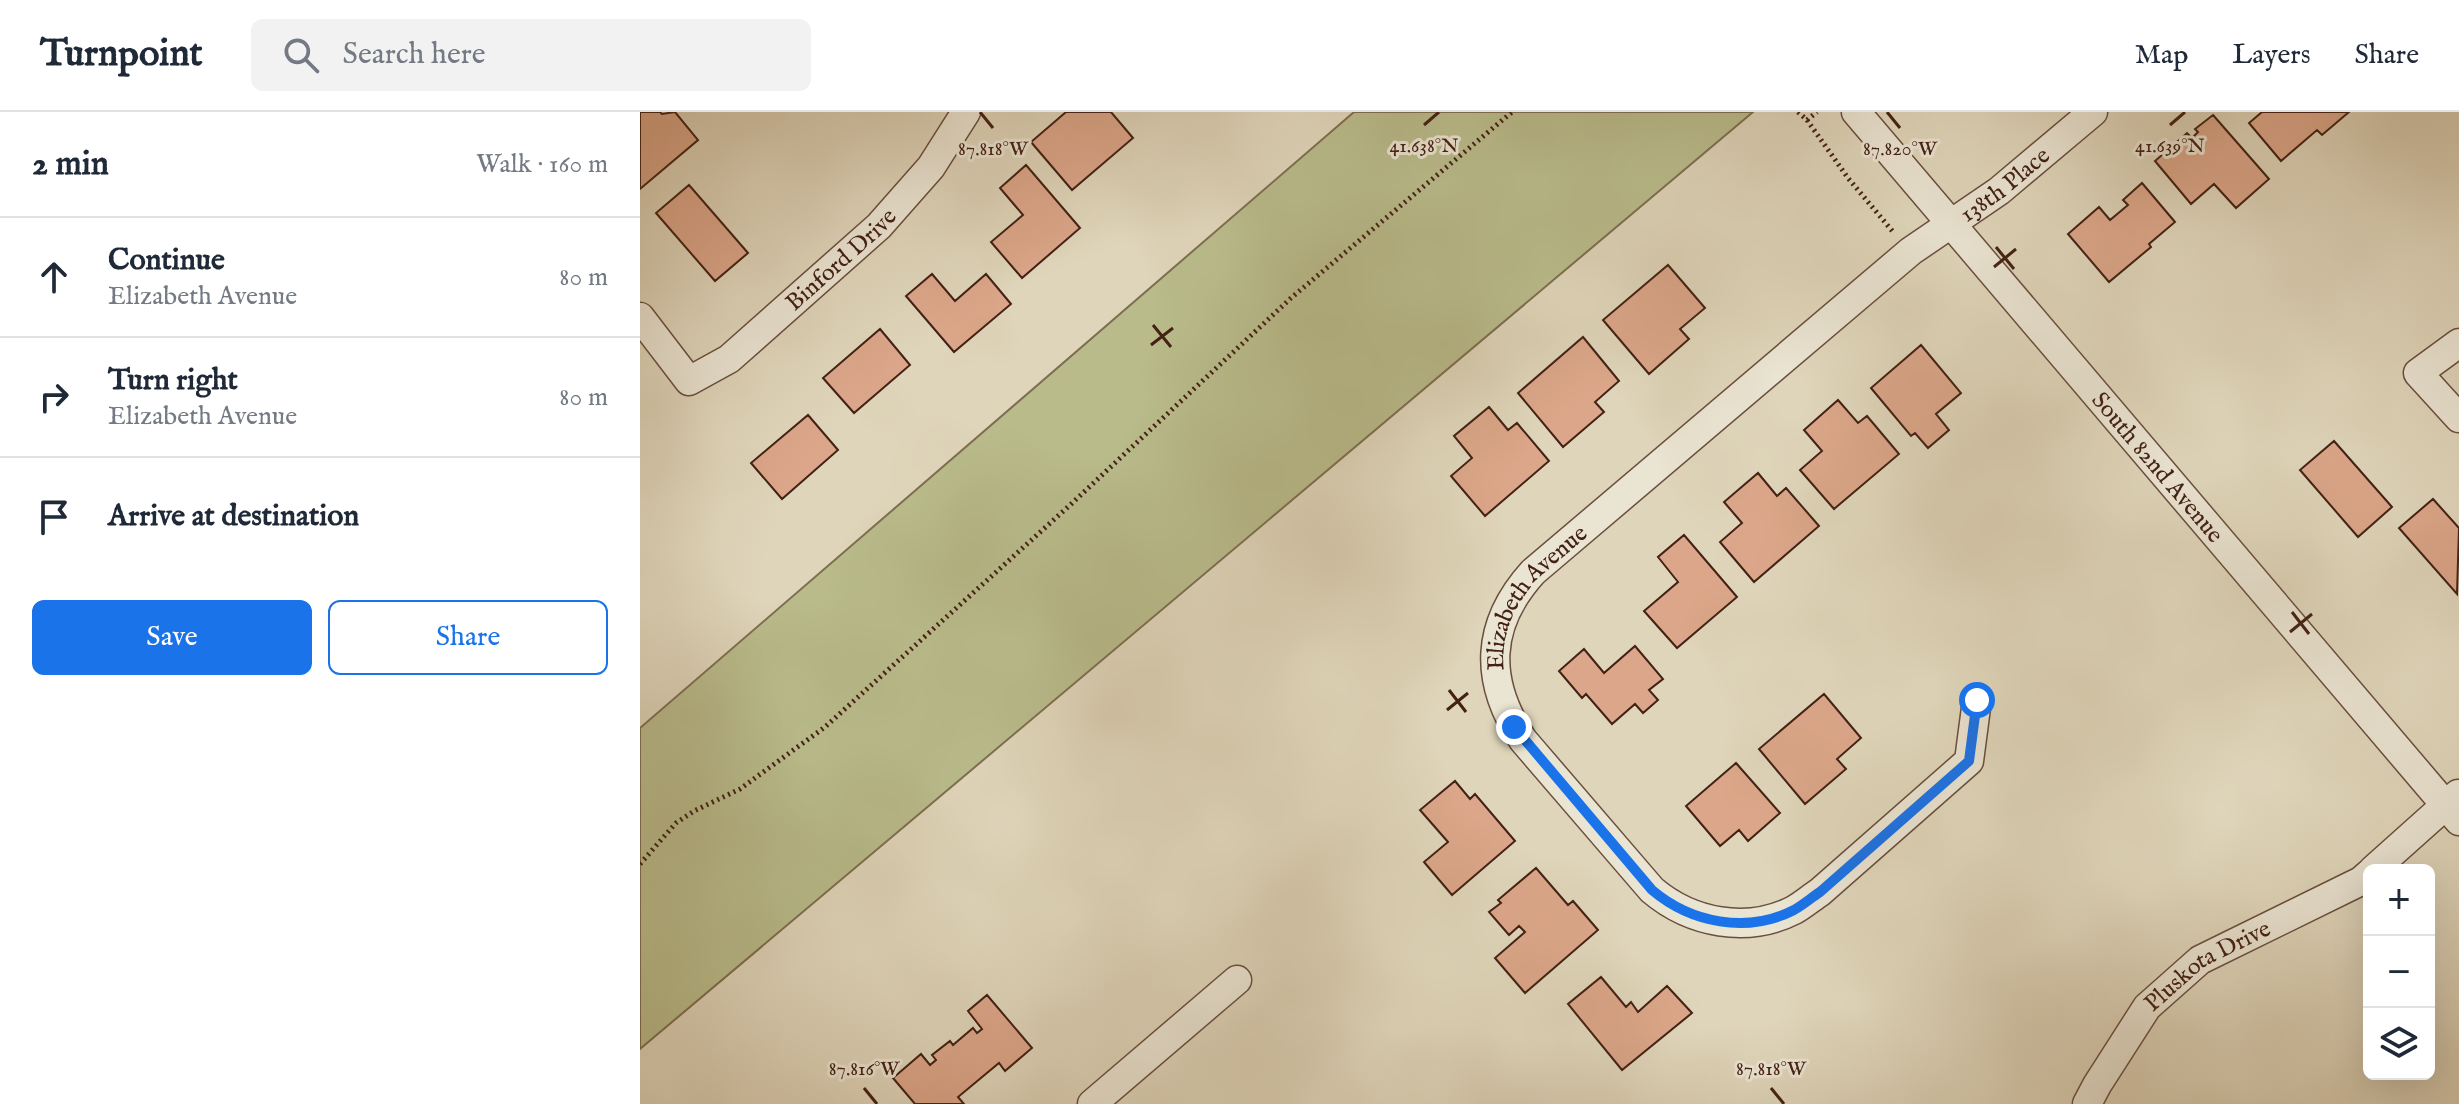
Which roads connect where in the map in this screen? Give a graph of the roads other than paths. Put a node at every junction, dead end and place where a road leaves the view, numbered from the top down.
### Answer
1 (966, 112) edge
2 (1856, 112) edge
3 (2093, 112) edge
4 (1953, 225) junction
5 (640, 317) edge
6 (2459, 343) edge
7 (2459, 418) edge
8 (1977, 700) dead end
9 (2454, 806) edge
10 (2381, 864) edge
11 (2363, 879) edge
12 (1237, 980) dead end
13 (1092, 1104) edge
14 (2087, 1104) edge

1 - 5 street, Binford Drive
2 - 4 street, South 82nd Avenue
3 - 4 street, 138th Place
4 - 8 street, Elizabeth Avenue
4 - 9 street, South 82nd Avenue
6 - 7 street
9 - 10 street, Pluskota Drive
11 - 14 street, Pluskota Drive
12 - 13 street

